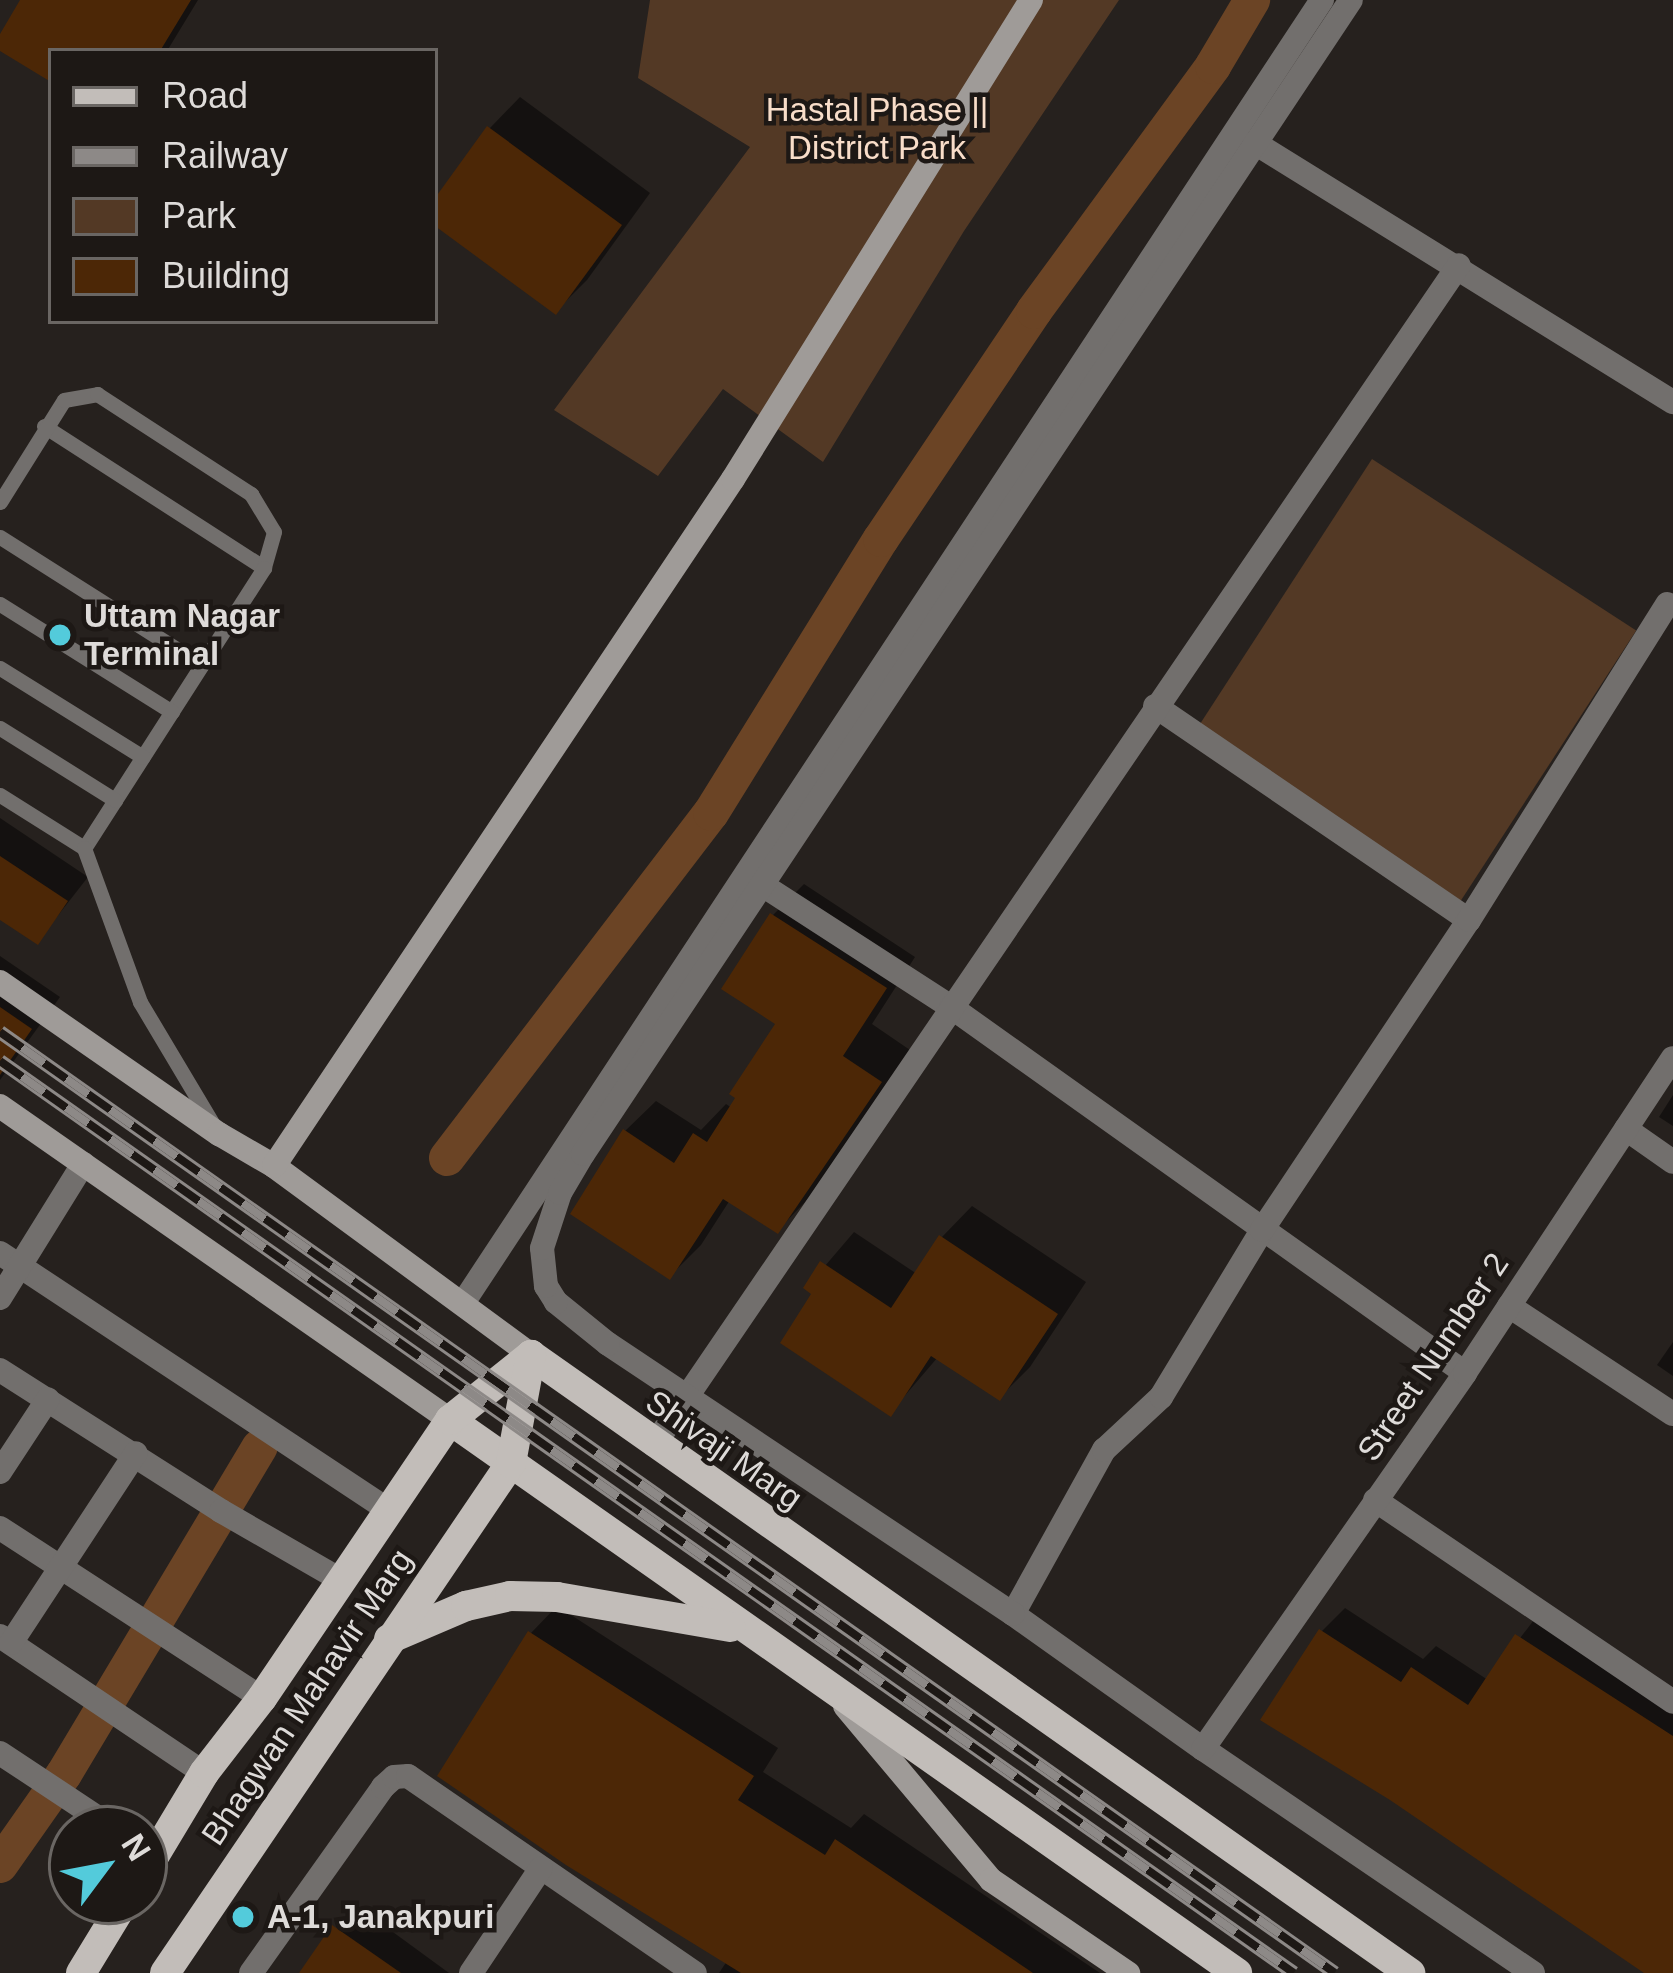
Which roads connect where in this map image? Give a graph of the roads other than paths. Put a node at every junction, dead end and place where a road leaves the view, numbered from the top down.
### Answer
1 (1031, 0) edge
2 (1322, 0) edge
3 (1351, 0) edge
4 (1255, 143) junction
5 (1459, 265) junction
6 (1673, 402) edge
7 (44, 426) junction
8 (0, 502) edge
9 (0, 537) edge
10 (264, 568) junction
11 (0, 604) edge
12 (1667, 604) dead end
13 (202, 665) junction
14 (0, 668) edge
15 (1155, 706) junction
16 (172, 712) junction
17 (0, 728) edge
18 (143, 757) junction
19 (0, 795) edge
20 (115, 800) junction
21 (84, 848) junction
22 (764, 886) junction
23 (1468, 920) junction
24 (0, 982) edge
25 (950, 1007) junction
26 (1673, 1058) edge
27 (0, 1106) edge
28 (1626, 1129) junction
29 (219, 1134) junction
30 (1673, 1162) edge
31 (82, 1164) junction
32 (274, 1166) junction
33 (1262, 1230) junction
34 (10, 1260) edge
35 (0, 1298) edge
36 (463, 1303) junction
37 (1509, 1306) junction
38 (531, 1355) junction
39 (0, 1370) edge
40 (1465, 1373) junction
41 (689, 1393) junction
42 (48, 1399) junction
43 (1673, 1414) edge
44 (450, 1420) junction
45 (654, 1445) junction
46 (136, 1453) junction
47 (511, 1463) junction
48 (0, 1472) edge
49 (1375, 1500) junction
50 (389, 1510) junction
51 (0, 1528) edge
52 (58, 1566) junction
53 (341, 1580) junction
54 (1013, 1614) junction
55 (742, 1629) junction
56 (389, 1639) junction
57 (5, 1640) edge
58 (828, 1686) junction
59 (262, 1698) junction
60 (1673, 1702) edge
61 (1203, 1749) junction
62 (0, 1753) edge
63 (204, 1773) junction
64 (79, 1805) edge
65 (168, 1828) edge
66 (541, 1868) junction
67 (110, 1925) edge
68 (81, 1973) edge
69 (165, 1973) edge
70 (251, 1973) edge
71 (471, 1973) edge
72 (694, 1973) edge
73 (1129, 1973) edge
74 (1237, 1973) edge
75 (1410, 1973) edge
76 (1533, 1973) edge

1 - 32 street
2 - 36 street
3 - 4 street
4 - 5 street
4 - 22 street
5 - 6 street
5 - 15 street
7 - 8 lane
7 - 10 lane
7 - 10 lane
9 - 13 lane
10 - 13 lane
11 - 16 lane
12 - 23 street
13 - 16 lane
14 - 18 lane
15 - 23 street
15 - 25 street
16 - 18 lane
17 - 20 lane
18 - 20 lane
19 - 21 lane
20 - 21 lane
21 - 29 lane
22 - 25 street
22 - 41 street
23 - 33 street
24 - 29 street, Shivaji Marg
25 - 33 street
25 - 41 street
26 - 28 street, Street Number 2
27 - 31 street
28 - 30 street
28 - 37 street, Street Number 2
29 - 32 street, Shivaji Marg
31 - 34 street
31 - 44 street
32 - 36 street, Shivaji Marg
33 - 40 street
33 - 54 street
34 - 35 street
34 - 50 street
36 - 38 street, Shivaji Marg
37 - 40 street, Street Number 2
37 - 43 street
38 - 44 main road, Bhagwan Mahavir Marg
38 - 45 main road, Shivaji Marg
38 - 47 main road
39 - 42 street
40 - 49 street, Street Number 2
41 - 45 street
41 - 54 street
42 - 46 street
42 - 48 street
44 - 47 main road
44 - 50 main road, Bhagwan Mahavir Marg
45 - 75 main road, Shivaji Marg
46 - 52 street
46 - 53 street
47 - 55 main road
47 - 56 main road, Bhagwan Mahavir Marg
49 - 60 street
49 - 61 street, Street Number 2
50 - 53 main road, Bhagwan Mahavir Marg
51 - 52 street
52 - 57 street
52 - 59 street
53 - 59 main road, Bhagwan Mahavir Marg
54 - 61 street
55 - 56 main road
55 - 58 main road
56 - 69 main road, Bhagwan Mahavir Marg
57 - 63 street
58 - 73 street
58 - 74 main road
59 - 63 main road, Bhagwan Mahavir Marg
61 - 76 street
62 - 64 street
63 - 65 main road, Bhagwan Mahavir Marg
66 - 70 street
66 - 71 street
66 - 72 street
67 - 68 main road

